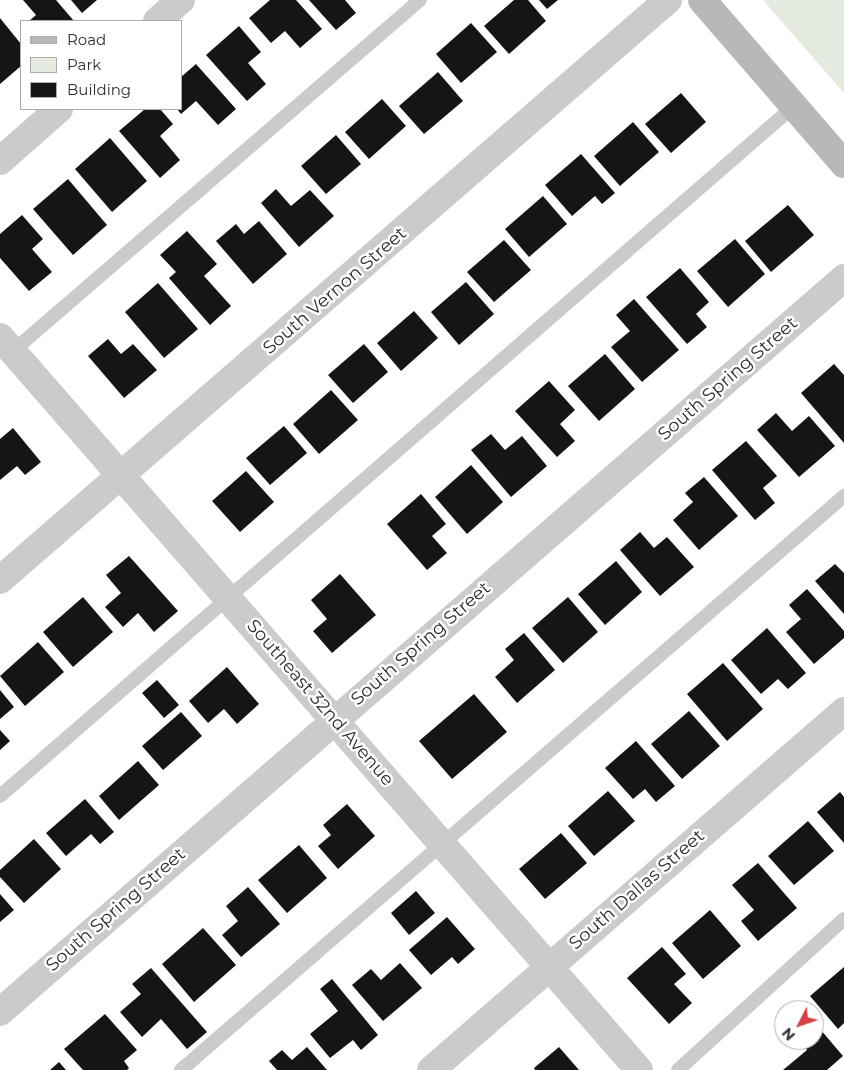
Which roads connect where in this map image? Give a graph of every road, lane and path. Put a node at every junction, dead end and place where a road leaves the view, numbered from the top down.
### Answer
1 (181, 0) edge
2 (420, 0) edge
3 (668, 0) edge
4 (702, 0) edge
5 (159, 20) edge
6 (794, 106) junction
7 (58, 110) edge
8 (0, 161) edge
9 (844, 164) edge
10 (844, 278) edge
11 (6, 348) edge
12 (122, 476) junction
13 (844, 496) edge
14 (0, 580) edge
15 (227, 598) junction
16 (844, 710) edge
17 (334, 720) junction
18 (0, 796) edge
19 (442, 844) junction
20 (844, 919) edge
21 (549, 967) junction
22 (0, 1012) edge
23 (181, 1070) edge
24 (431, 1070) edge
25 (639, 1070) edge
26 (678, 1070) edge

1 - 5 street
2 - 11 lane
3 - 12 street, South Vernon Street
4 - 6 main road
6 - 9 main road
6 - 15 lane
7 - 8 street
10 - 17 street, South Spring Street
11 - 12 street, Southeast 32nd Avenue
12 - 14 street, South Vernon Street
12 - 15 street, Southeast 32nd Avenue
13 - 19 lane
15 - 17 street, Southeast 32nd Avenue
15 - 18 lane
16 - 21 street, South Dallas Street
17 - 19 street, Southeast 32nd Avenue
17 - 22 street, South Spring Street
19 - 21 street, Southeast 32nd Avenue
19 - 23 lane
20 - 26 lane
21 - 24 street, South Dallas Street
21 - 25 street, Southeast 32nd Avenue

